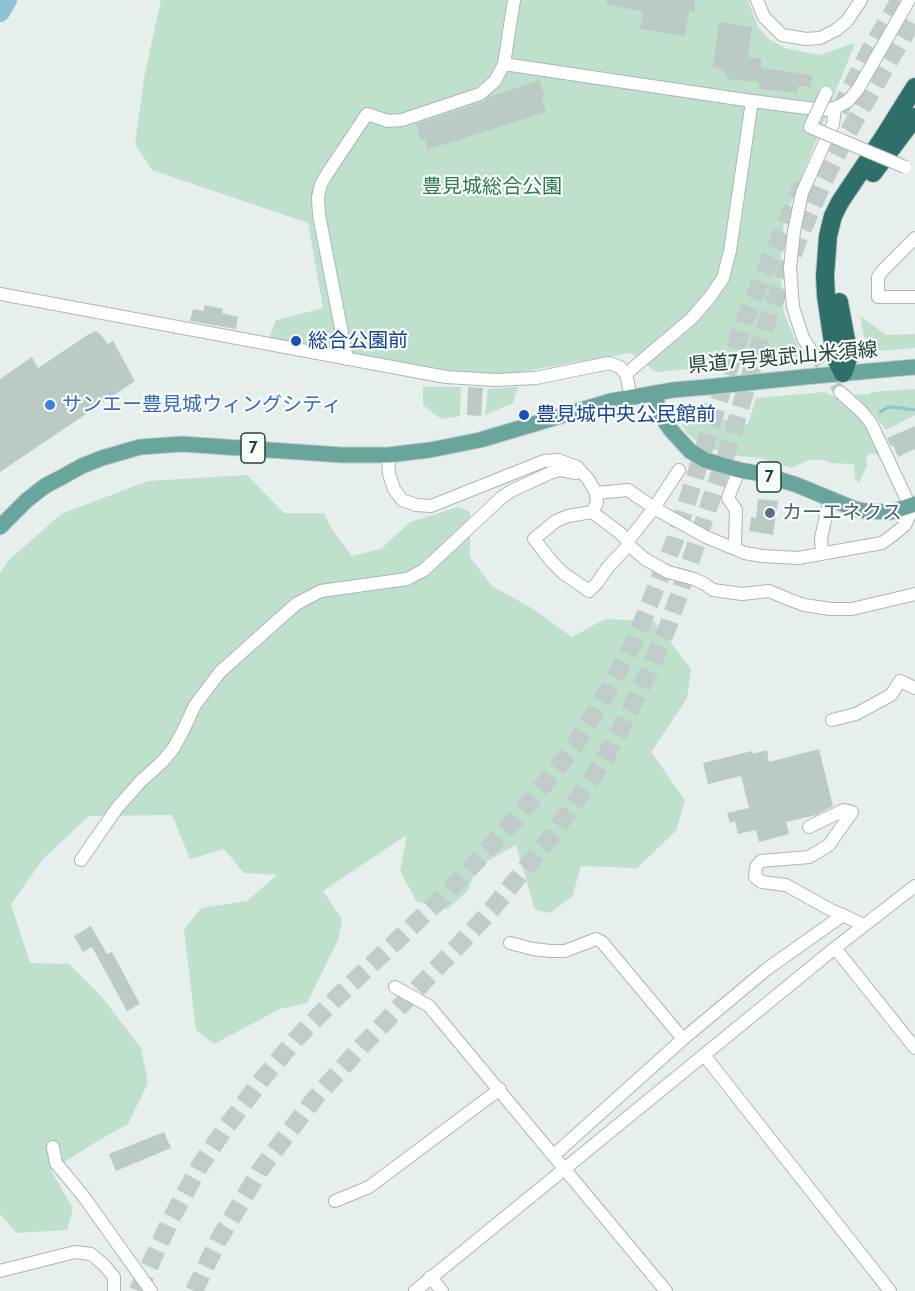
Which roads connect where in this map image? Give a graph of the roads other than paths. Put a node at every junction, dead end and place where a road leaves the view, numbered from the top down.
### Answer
1 (514, 0) edge
2 (758, 0) edge
3 (861, 0) edge
4 (909, 0) edge
5 (504, 64) junction
6 (915, 87) edge
7 (826, 93) dead end
8 (752, 101) junction
9 (835, 108) junction
10 (915, 117) edge
11 (905, 167) dead end
12 (915, 238) edge
13 (0, 294) edge
14 (915, 297) edge
15 (814, 355) tunnel mouth
16 (347, 359) junction
17 (915, 367) edge
18 (843, 373) junction
19 (626, 374) junction
20 (840, 392) tunnel mouth
21 (655, 393) junction
22 (631, 397) junction
23 (388, 455) junction
24 (679, 470) dead end
25 (739, 470) junction
26 (584, 475) junction
27 (596, 493) junction
28 (831, 499) junction
29 (912, 506) edge
30 (654, 508) junction
31 (592, 512) junction
32 (0, 527) edge
33 (628, 542) junction
34 (733, 548) junction
35 (822, 553) junction
36 (915, 594) edge
37 (915, 688) edge
38 (832, 720) dead end
39 (809, 827) dead end
40 (81, 860) dead end
41 (915, 887) edge
42 (843, 915) junction
43 (864, 925) junction
44 (510, 943) dead end
45 (835, 948) junction
46 (395, 987) dead end
47 (683, 1039) junction
48 (915, 1048) edge
49 (704, 1055) junction
50 (500, 1089) junction
51 (53, 1147) dead end
52 (554, 1155) junction
53 (565, 1168) junction
54 (90, 1189) dead end
55 (335, 1201) dead end
56 (107, 1229) junction
57 (0, 1271) edge
58 (430, 1277) junction
59 (114, 1291) edge
60 (151, 1291) edge
61 (415, 1291) edge
62 (442, 1291) edge
63 (666, 1291) edge
64 (890, 1291) edge

1 - 5 street
2 - 3 street
4 - 9 street
5 - 8 street
5 - 16 street
6 - 18 highway
7 - 11 street, bridge
8 - 9 street
8 - 19 street
9 - 15 street
10 - 18 highway
12 - 14 street
13 - 16 street
16 - 19 street
17 - 18 main road, 県道7号奥武山米須線 / 7
18 - 21 main road, 県道7号奥武山米須線 / 7, bridge
19 - 22 street
20 - 29 street
21 - 22 main road, 県道7号奥武山米須線 / 7
21 - 25 main road, 7
22 - 23 main road, 県道7号奥武山米須線 / 7
23 - 26 street
23 - 32 main road, 県道7号奥武山米須線 / 7
24 - 30 street
25 - 28 main road, 7
25 - 34 street
26 - 27 street
26 - 40 street
27 - 30 street
27 - 31 street
28 - 29 main road, 7
28 - 35 street
29 - 35 street
30 - 33 street
30 - 34 street
31 - 33 street
31 - 33 street
33 - 36 street
34 - 35 street
37 - 38 street
39 - 42 street
41 - 43 street
42 - 43 street
42 - 47 street
43 - 45 street
44 - 47 street
45 - 48 street
45 - 49 street
46 - 50 street
47 - 52 street
49 - 53 street
49 - 64 street
50 - 52 street
50 - 55 street
51 - 56 street
52 - 53 street
53 - 58 street
53 - 63 street
54 - 56 street
56 - 60 street
57 - 59 street
58 - 61 street
58 - 62 street

